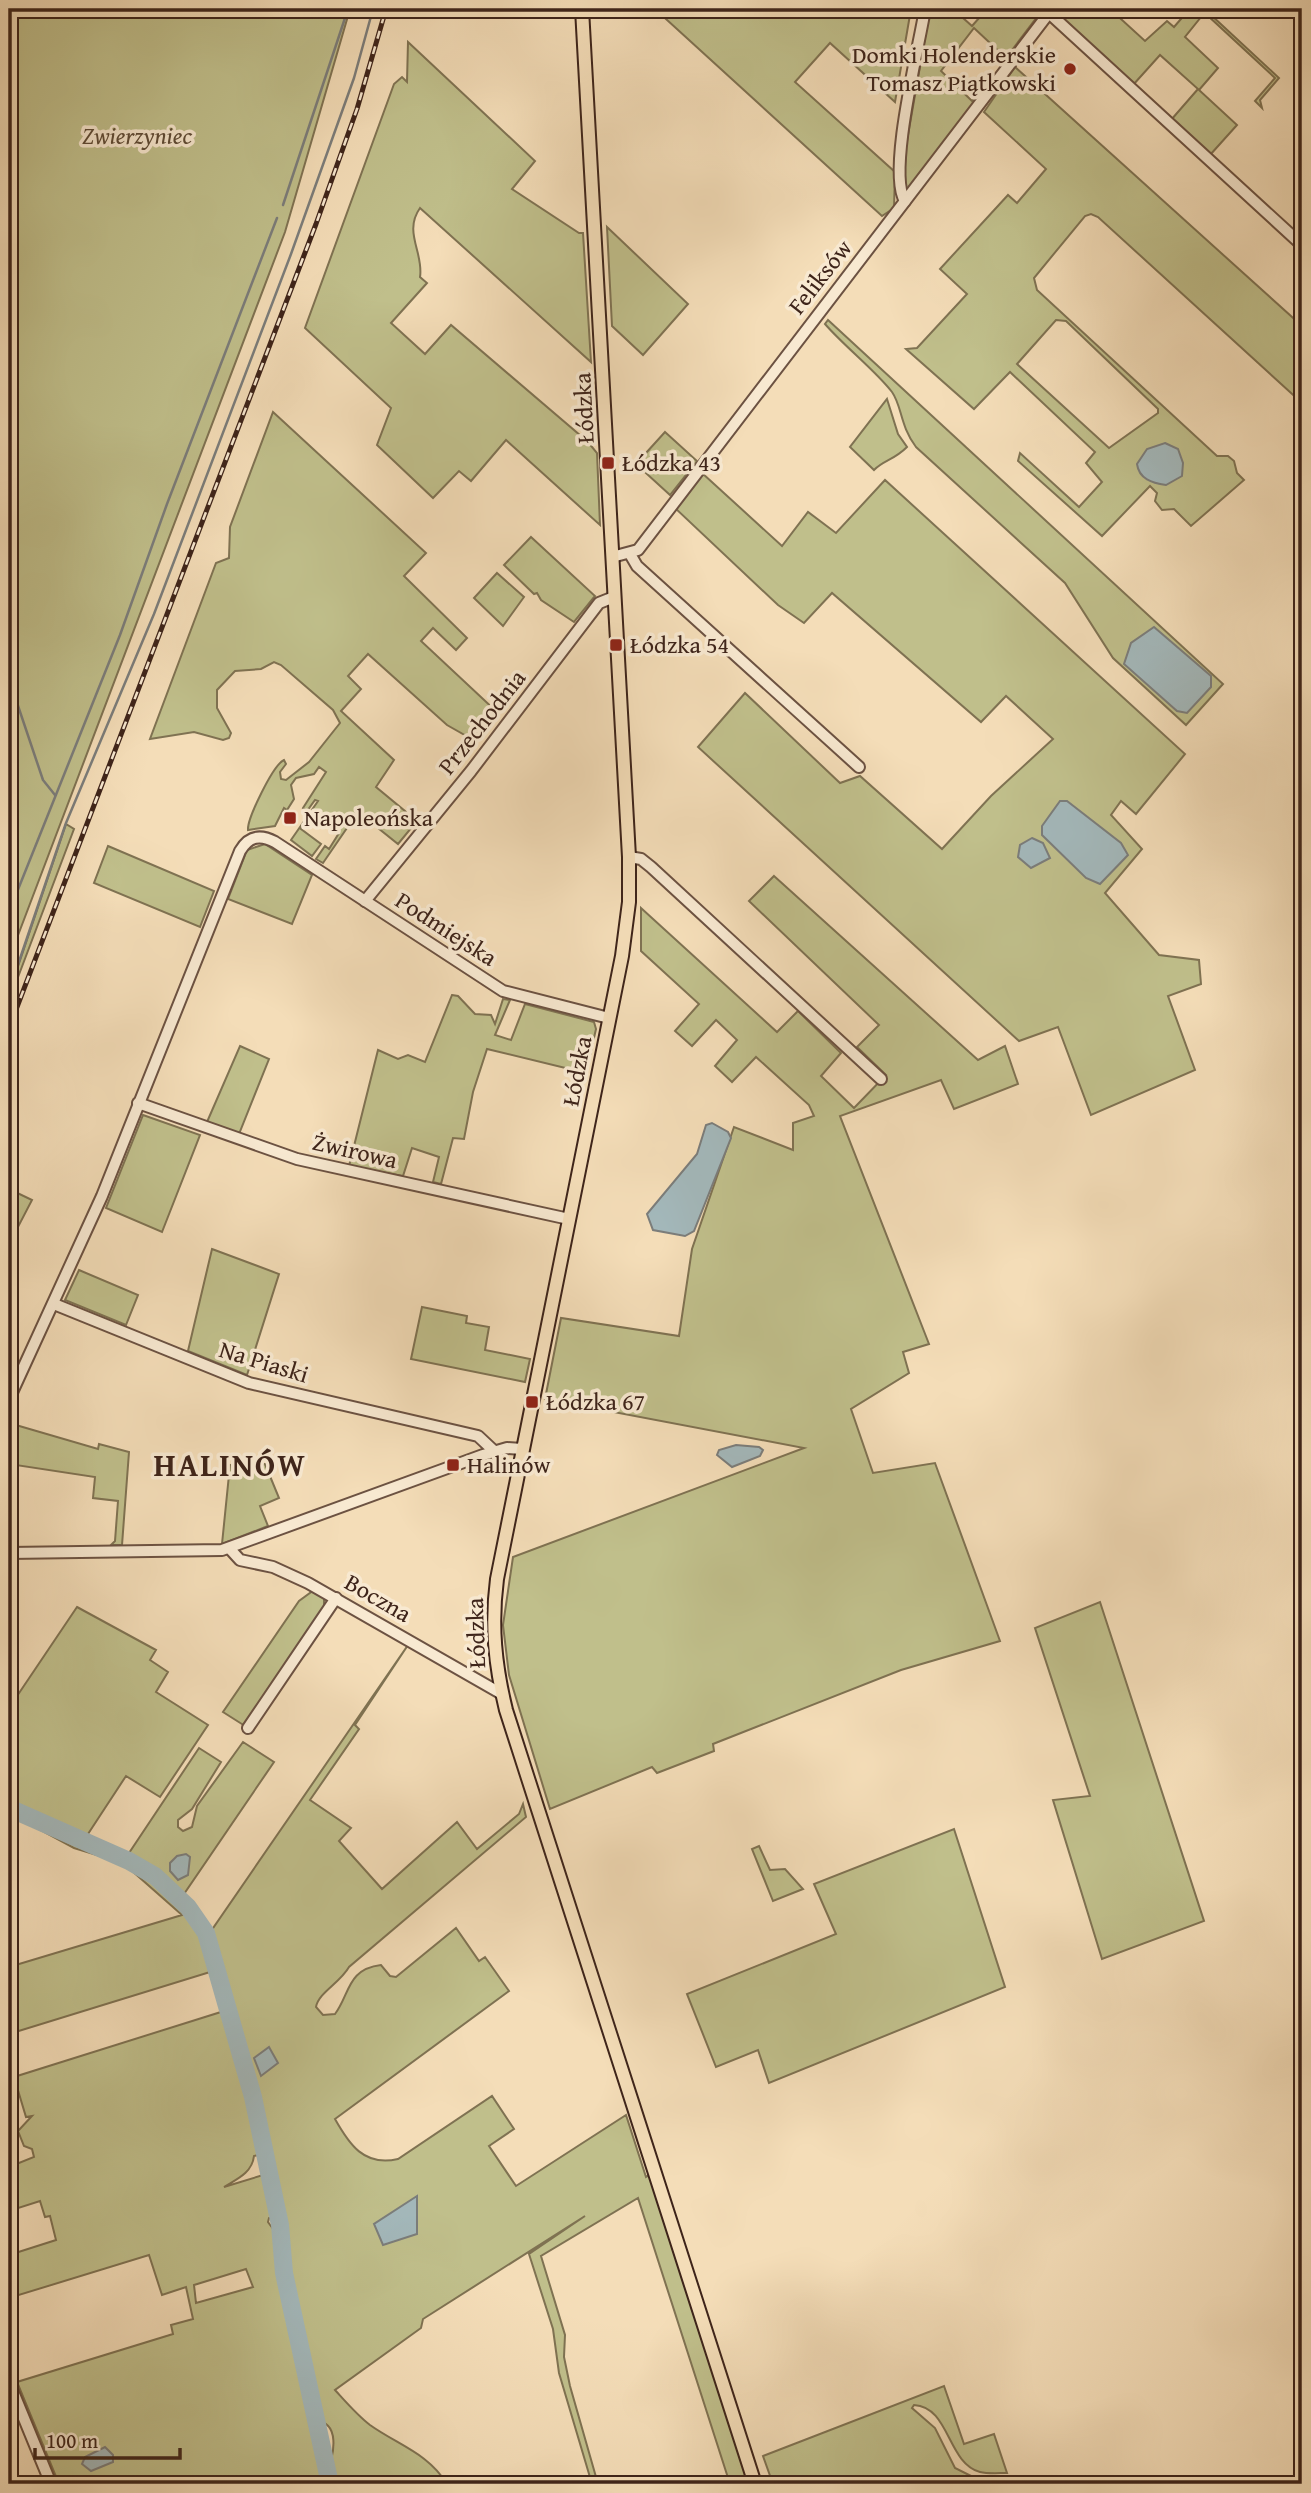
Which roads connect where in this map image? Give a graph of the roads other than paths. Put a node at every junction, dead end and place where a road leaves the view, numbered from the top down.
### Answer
1 (582, 9) edge
2 (925, 9) edge
3 (1051, 11) edge
4 (905, 201) junction
5 (1302, 245) edge
6 (630, 554) junction
7 (612, 556) junction
8 (614, 597) junction
9 (859, 767) dead end
10 (629, 857) junction
11 (365, 901) junction
12 (609, 1018) junction
13 (881, 1079) dead end
14 (138, 1104) junction
15 (569, 1219) junction
16 (54, 1304) junction
17 (9, 1399) edge
18 (522, 1449) junction
19 (488, 1453) junction
20 (230, 1549) junction
21 (9, 1553) edge
22 (336, 1598) junction
23 (502, 1694) junction
24 (248, 1728) dead end
25 (9, 2382) edge
26 (51, 2484) edge
27 (755, 2484) edge

1 - 7 main road, Łódzka
2 - 4 street
3 - 4 street, Feliksów
3 - 5 street
4 - 6 street, Feliksów
6 - 7 street
6 - 9 street
7 - 8 main road, Łódzka
8 - 10 main road, Łódzka
8 - 11 street, Przechodnia
10 - 12 main road, Łódzka
10 - 13 street
11 - 12 street, Podmiejska
11 - 14 street, Podmiejska
12 - 15 main road, Łódzka
14 - 15 street, Żwirowa
14 - 16 street
15 - 18 main road, Łódzka
16 - 17 street
16 - 19 street, Na Piaski
18 - 19 street
18 - 23 main road, Łódzka
19 - 20 street
20 - 21 street
20 - 22 street, Boczna
22 - 23 street, Boczna
22 - 24 street
23 - 27 main road, Łódzka
25 - 26 street

